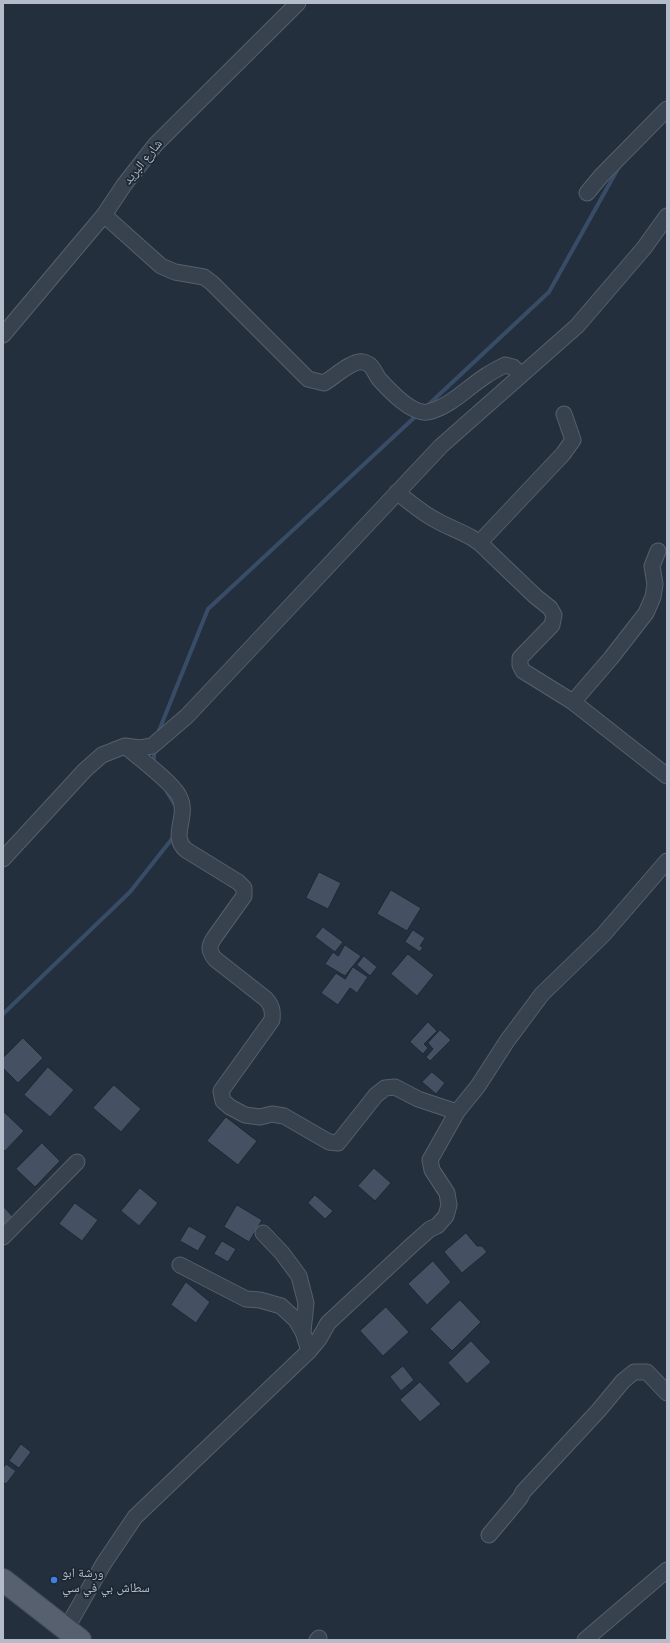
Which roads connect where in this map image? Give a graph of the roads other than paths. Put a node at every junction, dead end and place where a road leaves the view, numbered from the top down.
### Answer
1 (298, 3) edge
2 (667, 109) edge
3 (587, 193) dead end
4 (104, 214) junction
5 (667, 216) edge
6 (3, 335) edge
7 (521, 376) junction
8 (564, 414) dead end
9 (397, 492) junction
10 (480, 542) junction
11 (658, 550) dead end
12 (573, 702) junction
13 (125, 746) junction
14 (667, 776) edge
15 (3, 859) edge
16 (667, 861) edge
17 (456, 1112) junction
18 (77, 1162) dead end
19 (263, 1233) dead end
20 (3, 1237) edge
21 (180, 1265) dead end
22 (303, 1332) junction
23 (309, 1351) junction
24 (667, 1393) edge
25 (489, 1535) dead end
26 (667, 1570) edge
27 (3, 1580) edge
28 (73, 1635) edge
29 (585, 1640) edge

1 - 4 street, شارع البريد
2 - 3 street
4 - 6 street, شارع البريد
4 - 7 street
5 - 7 street
7 - 9 street
8 - 10 street
9 - 10 street
9 - 13 street
10 - 12 street
11 - 12 street
12 - 14 street
13 - 15 street
13 - 17 street
16 - 17 street
17 - 23 street
18 - 20 street
19 - 22 street
21 - 22 street
22 - 23 street
23 - 28 street
24 - 25 street
26 - 29 street
27 - 28 main road

